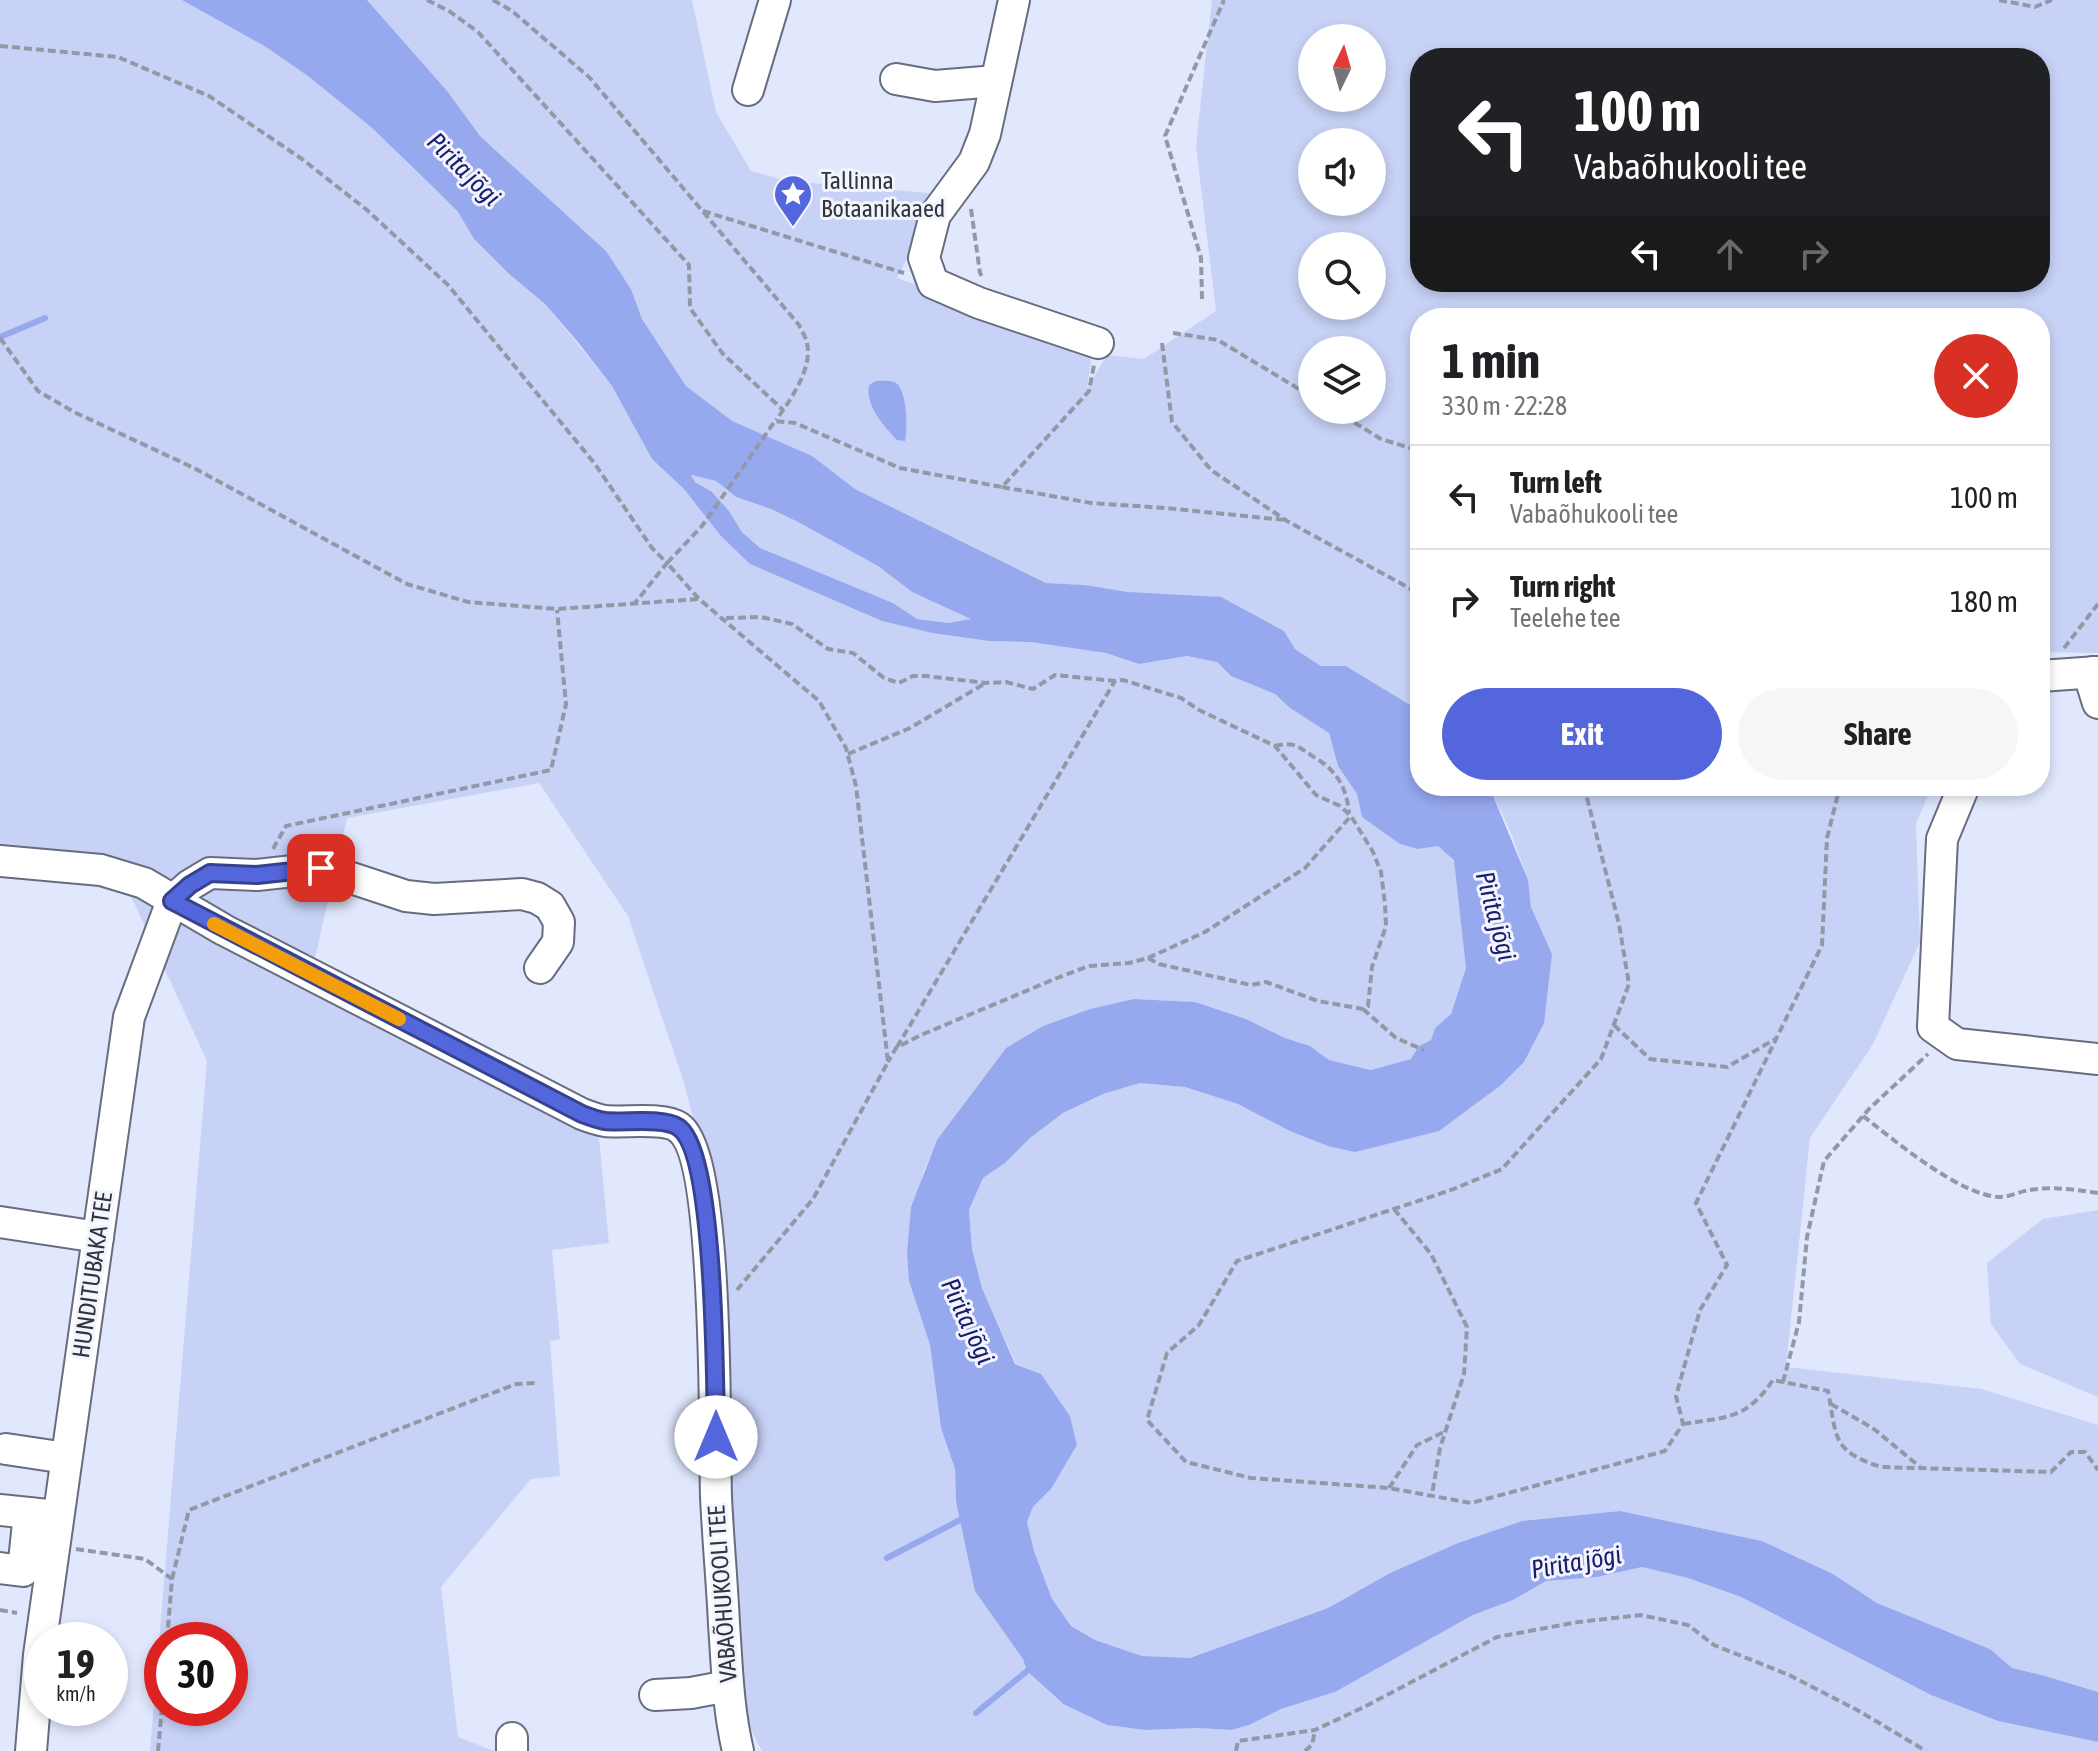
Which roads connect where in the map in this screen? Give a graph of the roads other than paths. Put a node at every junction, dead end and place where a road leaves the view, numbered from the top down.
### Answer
1 (775, 0) edge
2 (1014, 0) edge
3 (896, 79) dead end
4 (996, 81) junction
5 (748, 90) dead end
6 (1098, 343) road end
7 (2096, 672) edge
8 (2050, 675) edge
9 (2098, 703) edge
10 (1960, 796) edge
11 (0, 861) edge
12 (172, 901) junction
13 (540, 968) dead end
14 (2098, 1059) edge
15 (0, 1222) edge
16 (98, 1237) junction
17 (6, 1449) dead end
18 (66, 1458) junction
19 (35, 1522) edge
20 (0, 1568) edge
21 (728, 1686) junction
22 (655, 1695) dead end
23 (31, 1751) edge
24 (738, 1751) edge

1 - 5 street
2 - 4 street
3 - 4 street
4 - 6 street
7 - 8 street
7 - 9 street
10 - 14 street
11 - 12 street, VABAÕHUKOOLI TEE
12 - 13 street
12 - 16 street, HUNDITUBAKA TEE
12 - 21 street, VABAÕHUKOOLI TEE
15 - 16 street
16 - 18 street, HUNDITUBAKA TEE
17 - 18 street
18 - 19 street, HUNDITUBAKA TEE
19 - 20 street
19 - 23 street, HUNDITUBAKA TEE
21 - 22 street
21 - 24 street, VABAÕHUKOOLI TEE

